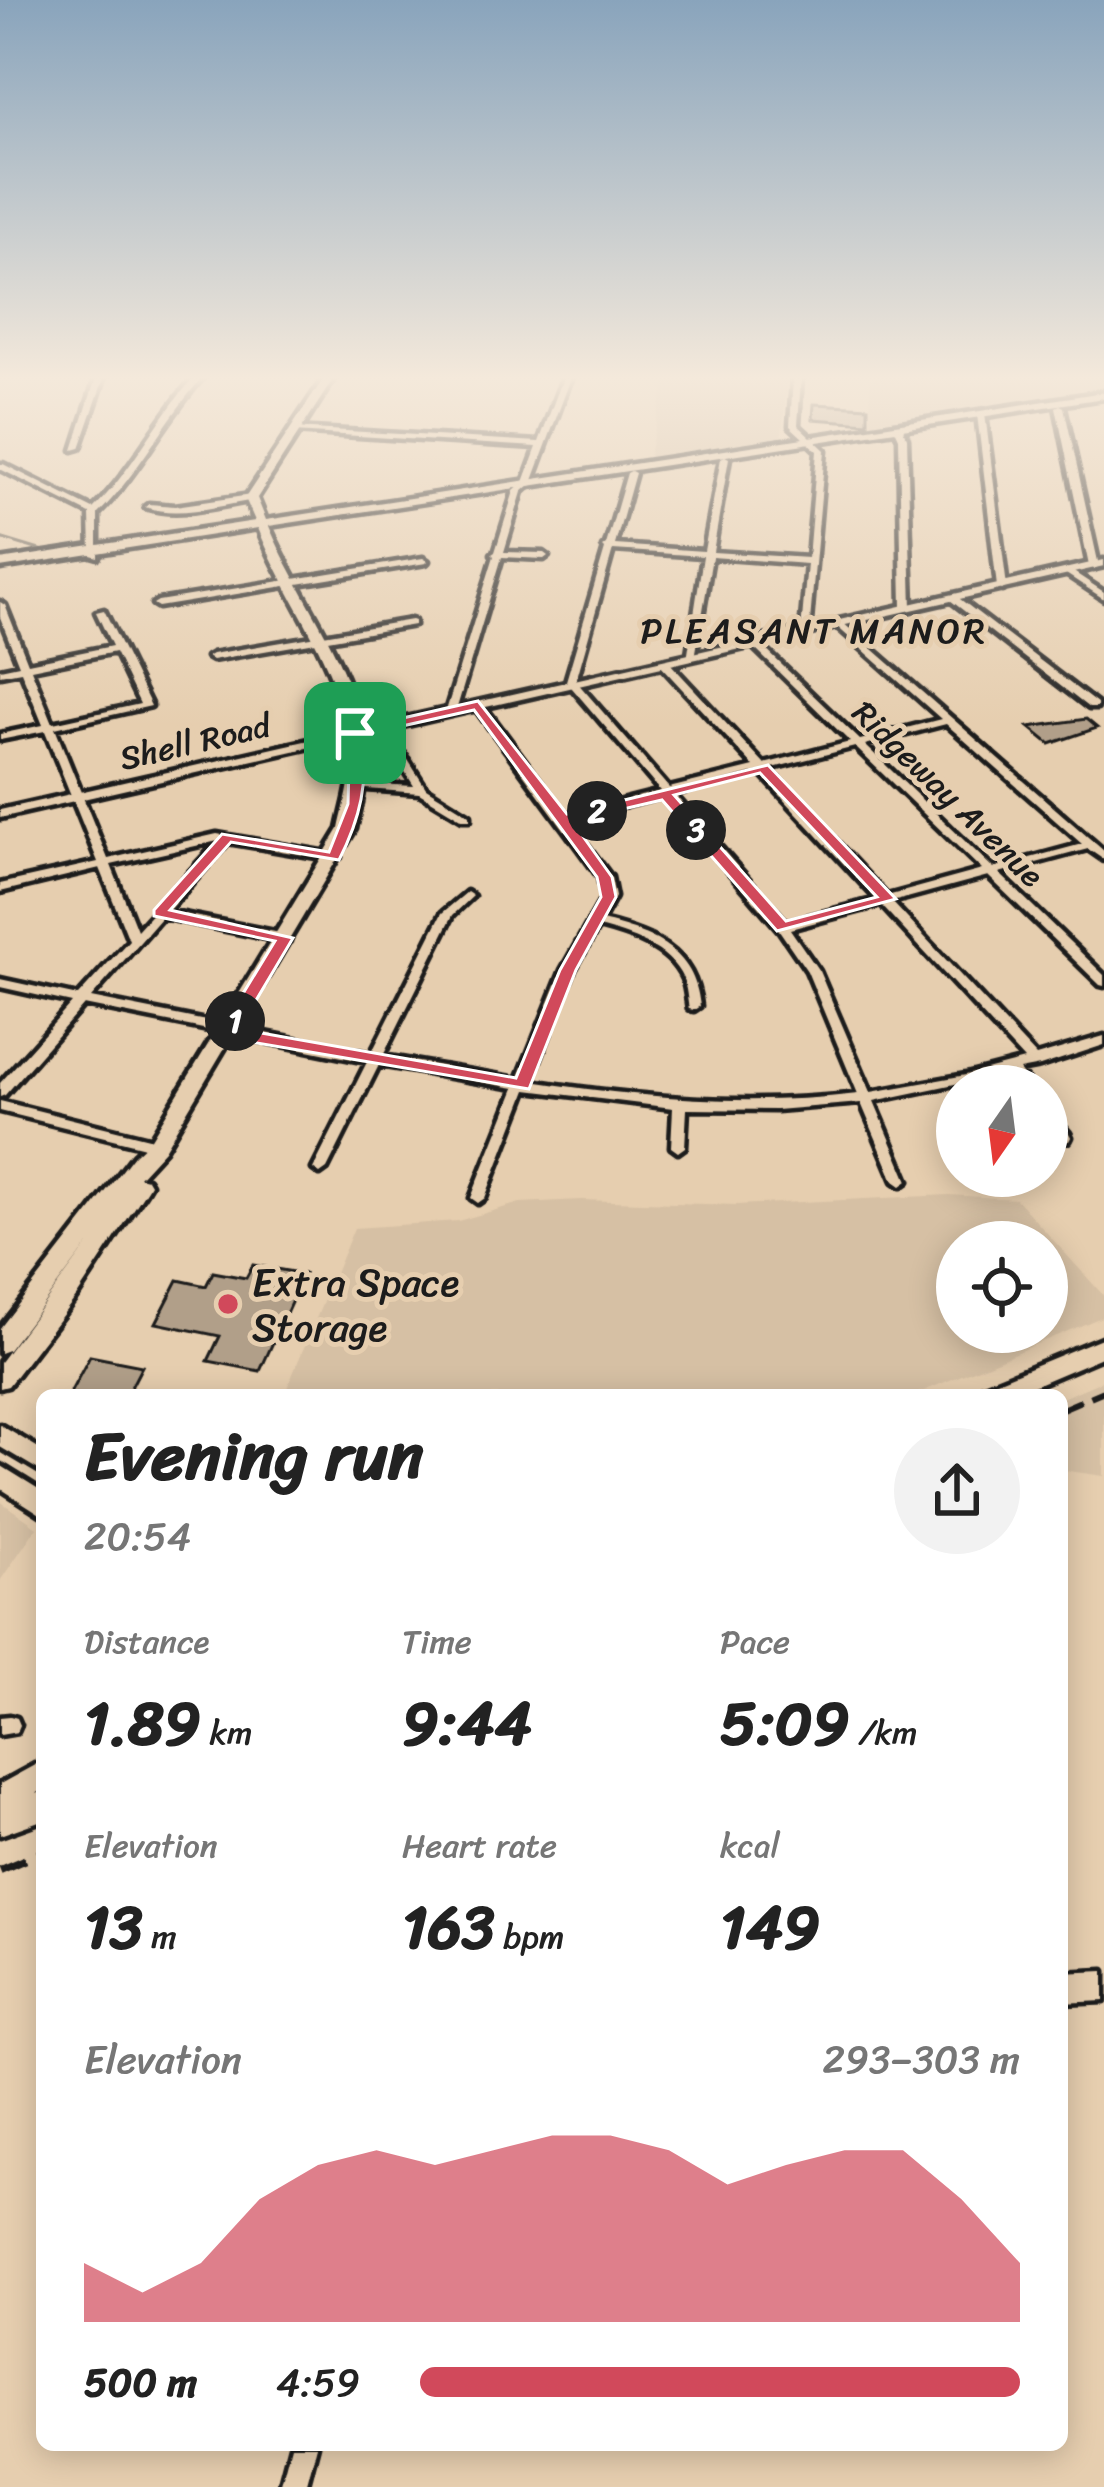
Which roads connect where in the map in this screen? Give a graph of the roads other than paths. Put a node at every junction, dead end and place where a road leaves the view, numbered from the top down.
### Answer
1 (56, 494) edge
2 (116, 494) edge
3 (254, 494) edge
4 (476, 494) edge
5 (520, 494) edge
6 (624, 494) edge
7 (719, 494) edge
8 (817, 494) edge
9 (902, 494) edge
10 (991, 494) edge
11 (1082, 494) edge
12 (251, 499) junction
13 (149, 507) dead end
14 (94, 513) junction
15 (264, 526) junction
16 (607, 547) junction
17 (95, 552) junction
18 (709, 553) junction
19 (496, 554) junction
20 (544, 556) dead end
21 (810, 561) junction
22 (423, 562) dead end
23 (1099, 564) edge
24 (0, 566) edge
25 (1069, 572) junction
26 (291, 582) junction
27 (1001, 587) junction
28 (1104, 596) edge
29 (953, 598) junction
30 (158, 604) dead end
31 (907, 608) junction
32 (100, 612) dead end
33 (2, 615) edge
34 (411, 623) dead end
35 (839, 624) junction
36 (806, 632) junction
37 (323, 638) junction
38 (754, 643) junction
39 (118, 648) junction
40 (212, 657) dead end
41 (690, 658) junction
42 (664, 663) junction
43 (23, 668) junction
44 (0, 672) edge
45 (572, 684) junction
46 (478, 705) junction
47 (1093, 706) dead end
48 (451, 711) junction
49 (949, 720) junction
50 (48, 727) junction
51 (382, 727) junction
52 (355, 733) junction
53 (0, 736) edge
54 (857, 744) junction
55 (763, 768) junction
56 (358, 786) junction
57 (422, 790) junction
58 (665, 794) junction
59 (76, 796) junction
60 (0, 814) edge
61 (466, 817) dead end
62 (563, 819) junction
63 (227, 837) junction
64 (1091, 845) junction
65 (1104, 856) edge
66 (334, 857) junction
67 (103, 864) junction
68 (990, 872) junction
69 (0, 888) edge
70 (467, 896) dead end
71 (888, 899) junction
72 (159, 913) junction
73 (597, 922) junction
74 (783, 927) junction
75 (285, 938) junction
76 (135, 940) junction
77 (1104, 982) edge
78 (0, 983) edge
79 (81, 1001) junction
80 (694, 1006) dead end
81 (228, 1033) junction
82 (1104, 1040) edge
83 (375, 1060) junction
84 (1035, 1063) junction
85 (1028, 1065) edge
86 (936, 1084) edge
87 (522, 1085) junction
88 (0, 1092) edge
89 (867, 1097) junction
90 (680, 1103) junction
91 (0, 1106) edge
92 (157, 1145) junction
93 (678, 1147) dead end
94 (320, 1169) dead end
95 (901, 1181) dead end
96 (478, 1198) dead end
97 (0, 1344) edge
98 (1104, 1346) edge
99 (0, 1378) edge
100 (1002, 1389) edge
101 (0, 1435) edge
102 (36, 1458) edge
103 (0, 1475) edge
104 (36, 1500) edge
105 (36, 1779) edge
106 (0, 1800) edge
107 (36, 1808) edge
108 (0, 1821) edge
109 (1104, 1986) edge
110 (1068, 1988) edge
111 (302, 2451) edge
112 (293, 2487) edge

1 - 14 street
2 - 14 street
3 - 12 main road
4 - 15 main road
5 - 19 street
6 - 16 street
7 - 18 street
8 - 21 street
9 - 31 street
10 - 27 street
11 - 23 street
12 - 13 street
12 - 15 main road
14 - 17 street
15 - 17 main road
15 - 26 main road
16 - 18 street
16 - 45 street
17 - 24 main road
18 - 21 street
18 - 41 street
19 - 20 street
19 - 48 street
21 - 36 street
22 - 26 street
23 - 25 street, Shell Road
25 - 27 street, Shell Road
25 - 28 street
26 - 30 street
26 - 37 main road
27 - 29 street, Shell Road
29 - 31 street, Shell Road
29 - 47 street
31 - 35 street, Shell Road
32 - 39 street
33 - 43 street
34 - 37 street
35 - 36 street, Shell Road
35 - 49 street
36 - 38 street, Shell Road
37 - 40 street
37 - 52 main road
38 - 41 street, Shell Road
38 - 54 street, Ridgeway Avenue
39 - 43 street
39 - 50 street
41 - 42 street, Shell Road
42 - 45 street, Shell Road
42 - 55 street
43 - 44 street
43 - 50 street
45 - 46 street, Shell Road
45 - 58 street
46 - 48 street, Shell Road
46 - 62 street
48 - 51 street, Shell Road
49 - 54 street
49 - 64 street
50 - 53 street
50 - 59 street
51 - 52 street, Shell Road
51 - 57 street
52 - 56 main road
52 - 59 street, Shell Road
54 - 55 street
54 - 68 street, Ridgeway Avenue
55 - 58 street
55 - 71 street
56 - 57 street
56 - 66 main road
57 - 61 street
58 - 62 street
58 - 74 street
59 - 60 street, Shell Road
59 - 67 street
62 - 73 street
63 - 66 street
63 - 67 street
63 - 72 street
64 - 65 street
64 - 68 street
66 - 75 main road
67 - 69 street
67 - 76 street
68 - 71 street
68 - 77 street, Ridgeway Avenue
70 - 83 street
71 - 74 street
71 - 84 street
72 - 75 street
72 - 76 street
73 - 80 street
73 - 87 street
74 - 89 street
75 - 81 main road
76 - 79 street
78 - 79 street
79 - 81 street
79 - 88 street
81 - 83 street
81 - 92 main road
82 - 84 street
83 - 87 street
83 - 94 street
84 - 85 street
86 - 89 street
87 - 90 street
87 - 96 street
89 - 90 street
89 - 95 street
90 - 93 street
91 - 92 street
92 - 97 main road
92 - 99 main road
98 - 100 main road
101 - 102 main road
103 - 104 main road
105 - 106 main road
107 - 108 main road
109 - 110 main road
111 - 112 street

